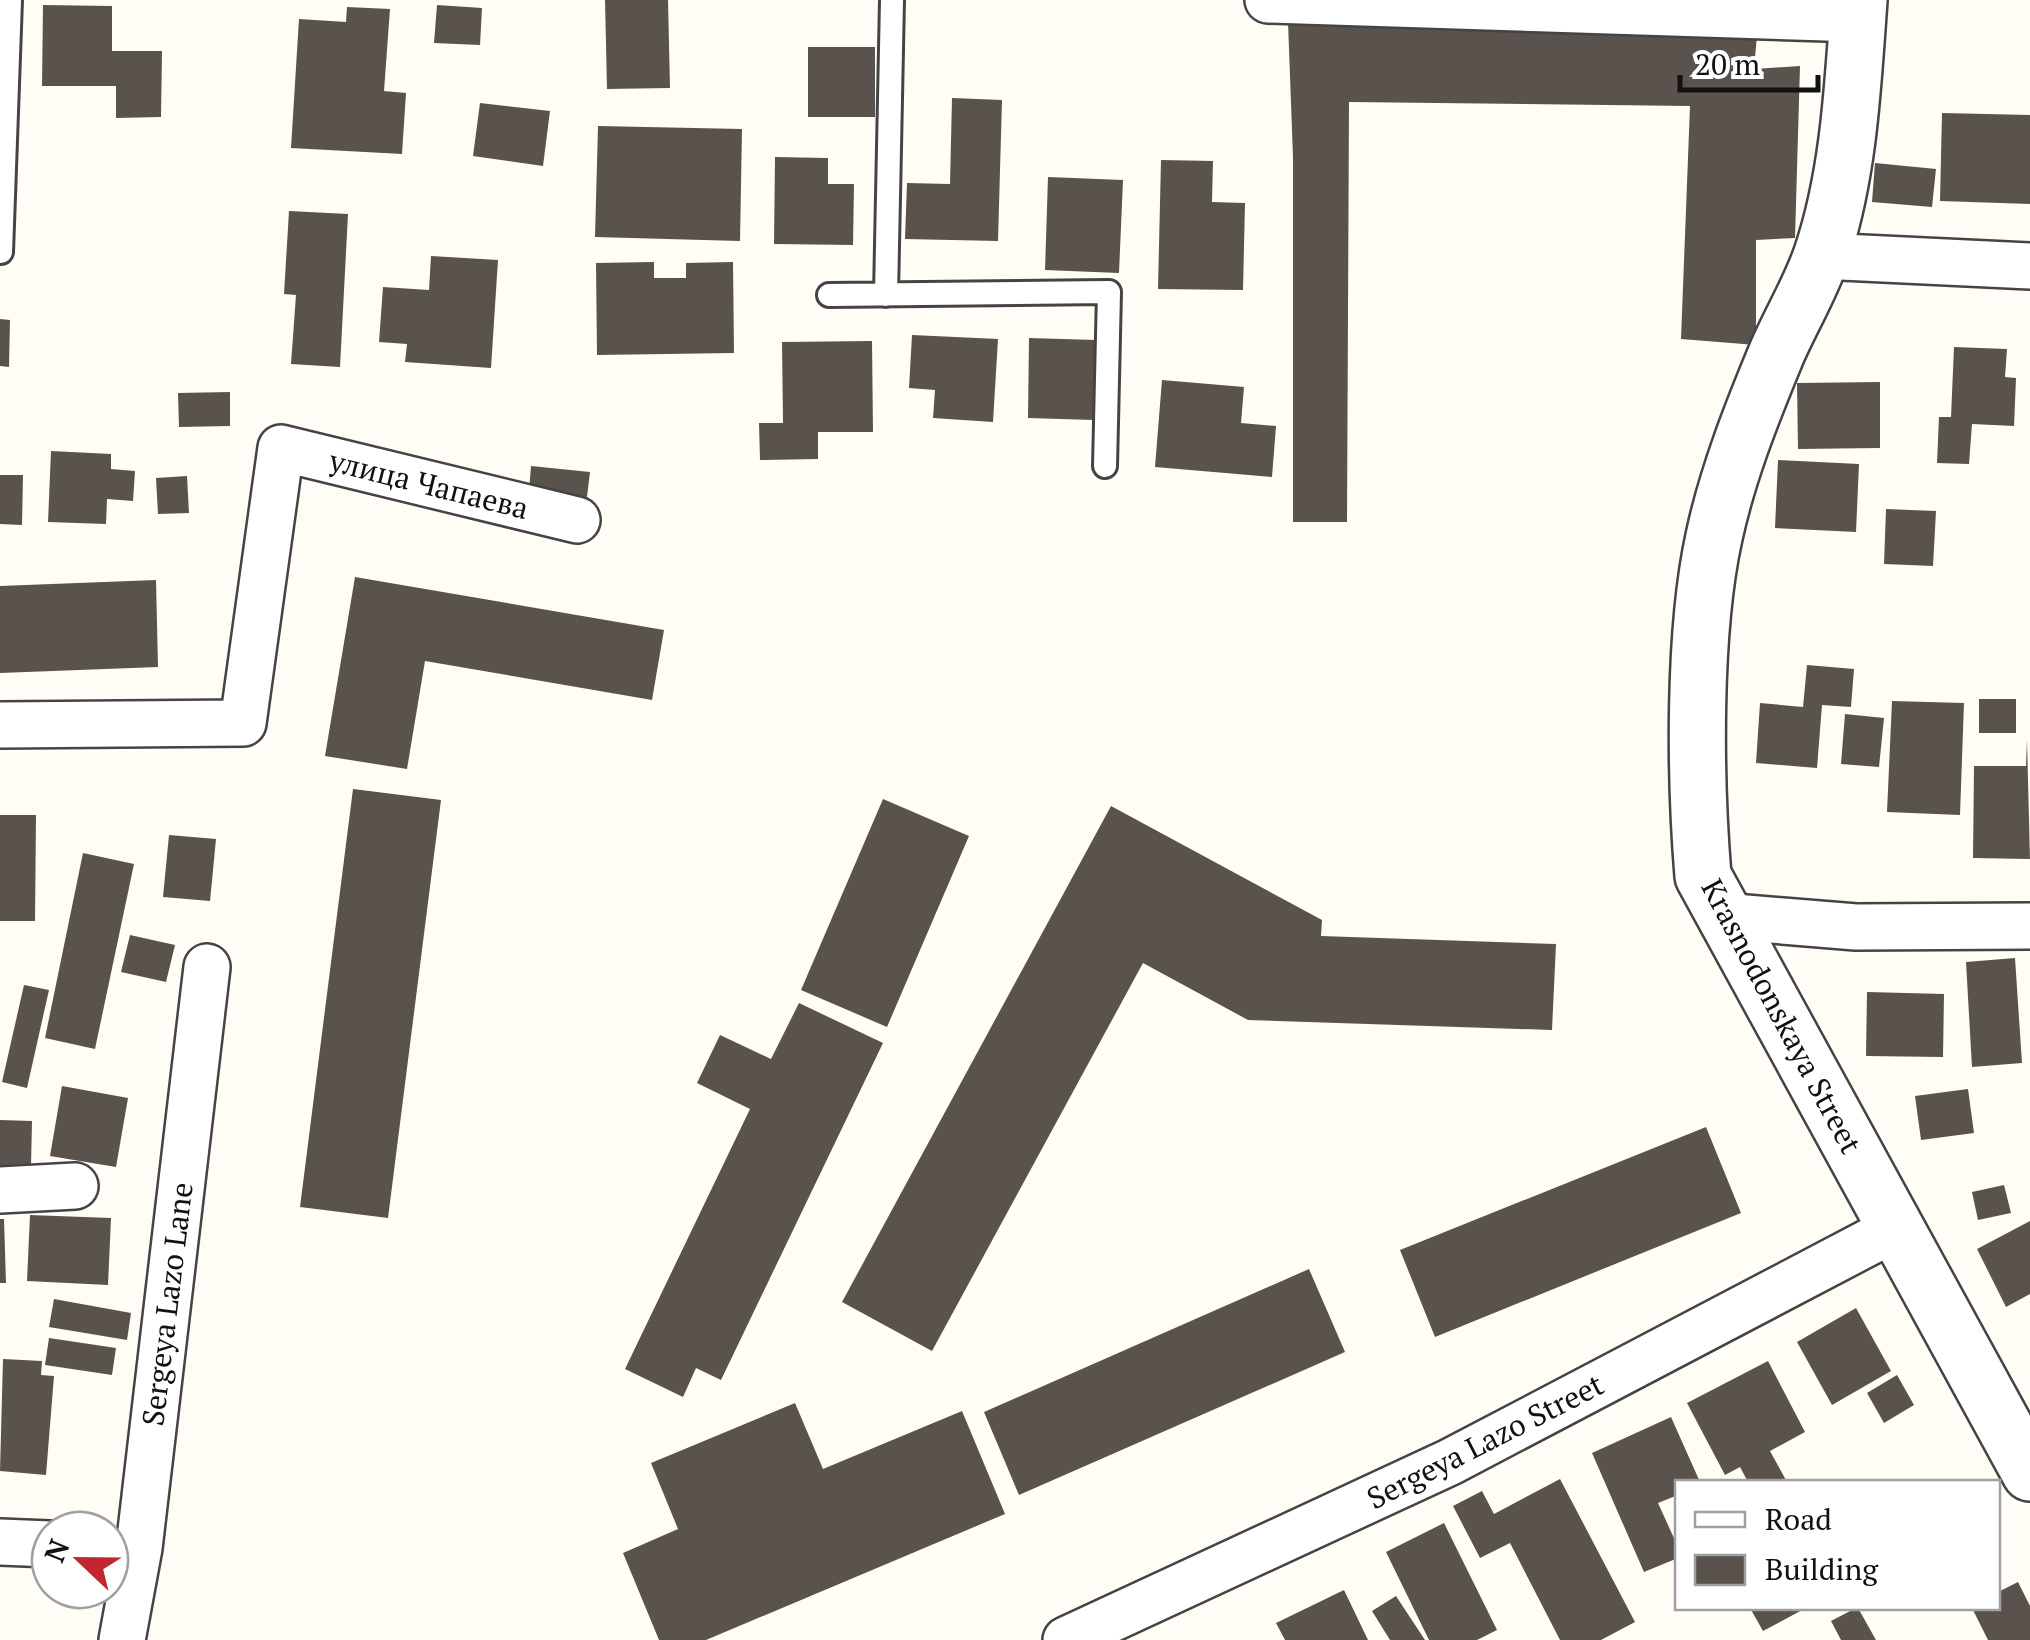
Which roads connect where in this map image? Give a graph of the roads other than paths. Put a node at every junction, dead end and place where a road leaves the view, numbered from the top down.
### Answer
1 (10, 0) edge
2 (892, 0) edge
3 (1268, 0) edge
4 (1859, 10) edge
5 (1, 252) edge
6 (1821, 256) junction
7 (2030, 266) edge
8 (886, 295) junction
9 (829, 296) dead end
10 (1105, 466) dead end
11 (577, 520) dead end
12 (0, 726) edge
13 (1722, 916) junction
14 (2030, 926) edge
15 (207, 967) dead end
16 (74, 1186) dead end
17 (0, 1190) edge
18 (1898, 1228) junction
19 (2030, 1473) edge
20 (129, 1510) edge
21 (0, 1542) edge
22 (30, 1543) edge
23 (123, 1610) edge
24 (122, 1640) edge
25 (1066, 1640) edge

1 - 5 lane
2 - 8 lane
3 - 4 street
4 - 6 street, Krasnodonskaya Street
6 - 7 street
6 - 13 street, Krasnodonskaya Street
8 - 9 lane
8 - 10 lane
11 - 12 street, улица Чапаева
13 - 14 street
13 - 18 street, Krasnodonskaya Street
15 - 20 street, Sergeya Lazo Lane
16 - 17 street
18 - 19 street, Krasnodonskaya Street
18 - 25 street, Sergeya Lazo Street
21 - 22 street
23 - 24 street, Sergeya Lazo Lane

